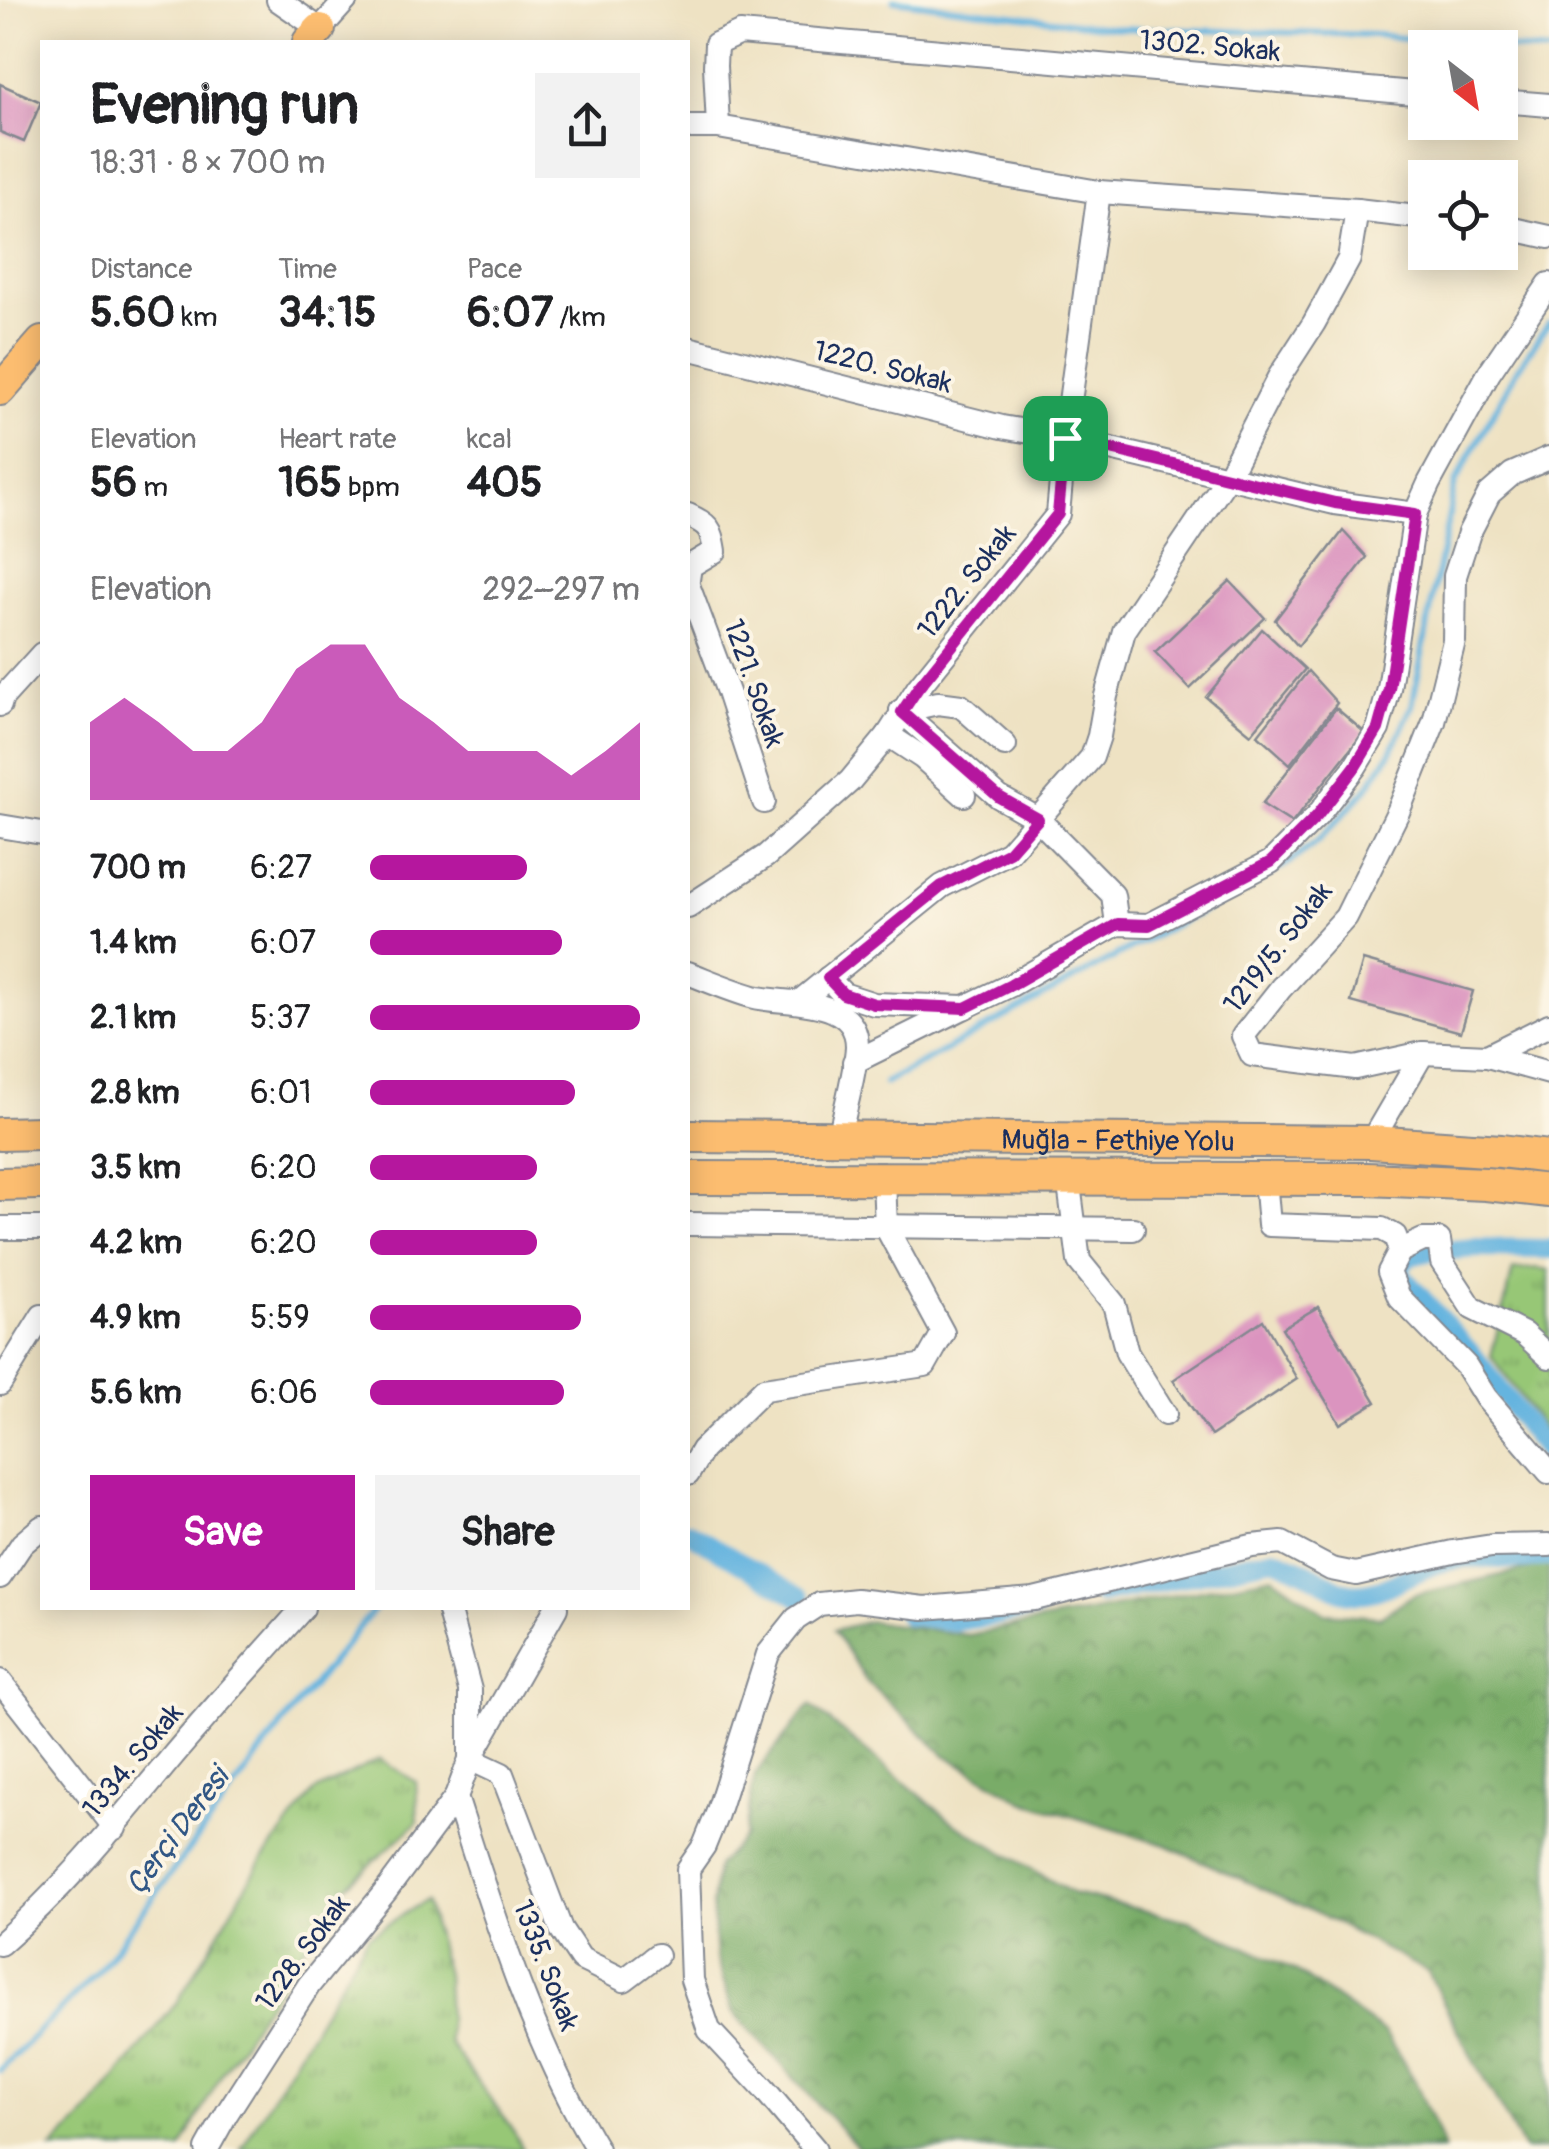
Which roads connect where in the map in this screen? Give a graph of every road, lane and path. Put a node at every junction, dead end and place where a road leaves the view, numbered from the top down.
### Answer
1 (278, 0) edge
2 (346, 0) edge
3 (314, 36) edge
4 (1408, 92) edge
5 (1518, 102) edge
6 (1549, 104) edge
7 (690, 127) edge
8 (718, 127) junction
9 (1099, 192) junction
10 (1356, 210) junction
11 (1408, 216) edge
12 (1518, 230) edge
13 (1549, 237) edge
14 (1549, 284) edge
15 (40, 344) edge
16 (690, 349) edge
17 (0, 390) edge
18 (1065, 438) junction
19 (1549, 458) edge
20 (1226, 478) junction
21 (1415, 514) junction
22 (690, 516) edge
23 (690, 566) edge
24 (690, 588) edge
25 (40, 656) edge
26 (1, 700) edge
27 (902, 712) junction
28 (888, 735) junction
29 (1005, 745) dead end
30 (964, 795) dead end
31 (764, 802) dead end
32 (1038, 819) junction
33 (0, 826) edge
34 (40, 833) edge
35 (690, 906) edge
36 (1118, 924) junction
37 (690, 973) edge
38 (828, 978) junction
39 (800, 1001) junction
40 (965, 1008) junction
41 (1549, 1025) edge
42 (1423, 1053) junction
43 (1487, 1056) junction
44 (854, 1062) junction
45 (1549, 1073) edge
46 (0, 1134) edge
47 (40, 1134) edge
48 (690, 1136) edge
49 (839, 1138) junction
50 (1370, 1142) junction
51 (1549, 1157) edge
52 (1068, 1177) junction
53 (690, 1178) edge
54 (1266, 1179) junction
55 (884, 1180) junction
56 (40, 1183) edge
57 (0, 1184) edge
58 (1549, 1191) edge
59 (690, 1224) edge
60 (886, 1227) junction
61 (0, 1228) edge
62 (40, 1228) edge
63 (1133, 1229) dead end
64 (1074, 1230) junction
65 (1400, 1250) junction
66 (40, 1319) edge
67 (1549, 1357) edge
68 (0, 1384) edge
69 (1165, 1414) dead end
70 (690, 1471) edge
71 (1549, 1472) edge
72 (40, 1529) edge
73 (1549, 1545) edge
74 (0, 1577) edge
75 (300, 1610) edge
76 (449, 1610) edge
77 (555, 1610) edge
78 (0, 1681) edge
79 (470, 1759) junction
80 (456, 1797) junction
81 (115, 1828) junction
82 (0, 1944) edge
83 (657, 1956) dead end
84 (207, 2149) edge
85 (597, 2149) edge
86 (815, 2149) edge

1 - 3 street
2 - 3 street
4 - 8 street, 1302. Sokak
5 - 6 street
7 - 8 street
8 - 9 street
9 - 10 street
9 - 18 street, 1222. Sokak
10 - 11 street
10 - 20 street
12 - 13 street
14 - 21 street
15 - 17 main road
16 - 18 street, 1220. Sokak
18 - 20 street, 1220. Sokak
18 - 27 street, 1222. Sokak
19 - 42 street, 1219/5. Sokak
20 - 21 street, 1220. Sokak
20 - 32 street
21 - 36 street
22 - 23 street
24 - 31 street, 1221. Sokak
25 - 26 street
27 - 28 street, 1222. Sokak
27 - 29 street
27 - 32 street
28 - 30 street
28 - 35 street, 1222. Sokak
32 - 36 street
32 - 38 street
33 - 34 street
36 - 40 street
37 - 39 street
38 - 39 street
38 - 40 street
39 - 44 street
40 - 44 street
41 - 43 street
42 - 43 street, 1219/5. Sokak
42 - 50 street
43 - 45 street, 1219/5. Sokak
44 - 49 street
46 - 47 highway
48 - 49 highway, Muğla - Fethiye Yolu
49 - 50 highway, Muğla - Fethiye Yolu
50 - 51 highway, Muğla - Fethiye Yolu
52 - 54 highway, Muğla - Fethiye Yolu
52 - 55 highway, Muğla - Fethiye Yolu
52 - 64 street
53 - 55 highway, Muğla - Fethiye Yolu
54 - 58 highway, Muğla - Fethiye Yolu
54 - 65 street
55 - 60 street
56 - 57 highway
59 - 60 street
60 - 64 street
60 - 70 street
61 - 62 street
63 - 64 street
64 - 69 street
65 - 67 street
65 - 71 street
66 - 68 street
72 - 74 street
73 - 86 street
75 - 81 street, 1334. Sokak
76 - 79 street
77 - 79 street
78 - 81 street
79 - 80 street, 1228. Sokak
79 - 83 street
80 - 84 street, 1228. Sokak
80 - 85 street, 1335. Sokak
81 - 82 street, 1334. Sokak

